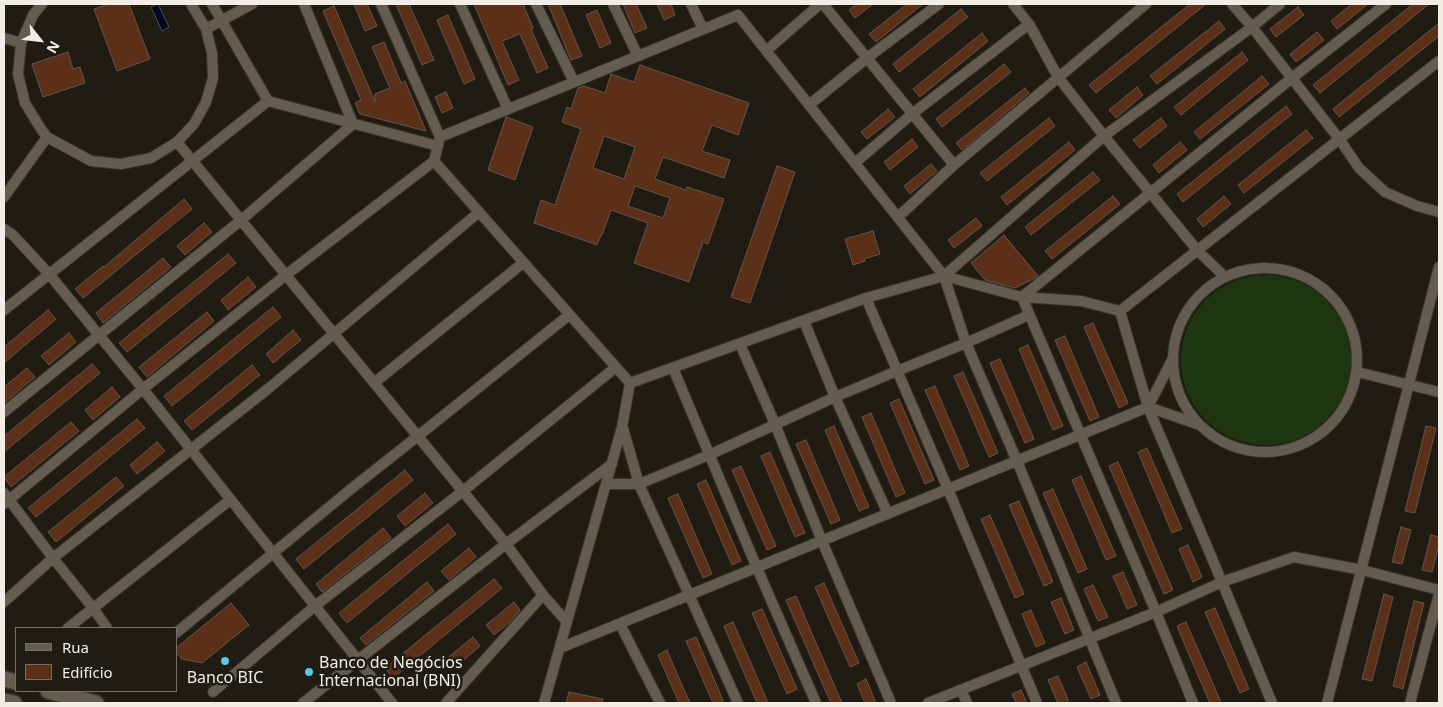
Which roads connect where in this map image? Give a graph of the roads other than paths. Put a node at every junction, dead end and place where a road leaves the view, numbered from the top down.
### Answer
1 (42, 4) edge
2 (191, 4) edge
3 (212, 4) edge
4 (252, 4) edge
5 (304, 4) edge
6 (381, 4) edge
7 (460, 4) edge
8 (536, 4) edge
9 (613, 4) edge
10 (691, 4) edge
11 (741, 4) edge
12 (822, 4) edge
13 (939, 4) edge
14 (1013, 4) edge
15 (1146, 4) edge
16 (1232, 4) edge
17 (1280, 4) edge
18 (1386, 4) edge
19 (738, 15) junction
20 (221, 20) junction
21 (1029, 24) junction
22 (1252, 27) junction
23 (206, 29) junction
24 (703, 30) junction
25 (4, 38) edge
26 (21, 43) junction
27 (766, 51) junction
28 (638, 56) junction
29 (867, 58) junction
30 (1439, 61) edge
31 (1058, 78) junction
32 (1292, 78) junction
33 (574, 82) junction
34 (268, 101) junction
35 (809, 105) junction
36 (508, 109) junction
37 (912, 114) junction
38 (353, 124) junction
39 (1104, 136) junction
40 (48, 137) junction
41 (1340, 140) junction
42 (439, 141) junction
43 (177, 142) junction
44 (192, 161) junction
45 (434, 162) junction
46 (855, 163) junction
47 (954, 165) junction
48 (1151, 192) junction
49 (4, 197) edge
50 (1439, 212) edge
51 (478, 213) junction
52 (898, 217) junction
53 (240, 220) junction
54 (4, 229) edge
55 (1198, 250) junction
56 (523, 263) junction
57 (1439, 267) edge
58 (49, 274) junction
59 (286, 274) junction
60 (944, 276) junction
61 (1224, 276) junction
62 (1022, 296) junction
63 (866, 298) junction
64 (4, 310) edge
65 (1120, 311) junction
66 (569, 314) junction
67 (1029, 315) junction
68 (804, 321) junction
69 (333, 333) junction
70 (98, 336) junction
71 (966, 343) junction
72 (740, 344) junction
73 (1172, 360) junction
74 (616, 367) junction
75 (673, 368) junction
76 (897, 370) junction
77 (1357, 372) junction
78 (374, 383) junction
79 (630, 383) junction
80 (1409, 384) junction
81 (143, 389) junction
82 (1439, 392) edge
83 (835, 398) junction
84 (1148, 407) junction
85 (4, 412) edge
86 (775, 424) junction
87 (1197, 424) junction
88 (622, 427) junction
89 (1082, 434) junction
90 (418, 436) junction
91 (190, 449) junction
92 (709, 455) junction
93 (1017, 461) junction
94 (612, 464) junction
95 (606, 484) junction
96 (639, 484) junction
97 (948, 489) junction
98 (463, 491) junction
99 (5, 499) edge
100 (230, 500) junction
101 (888, 514) junction
102 (822, 541) junction
103 (506, 544) junction
104 (273, 554) junction
105 (52, 558) junction
106 (757, 568) junction
107 (1362, 570) junction
108 (1222, 582) junction
109 (1439, 590) edge
110 (1439, 594) edge
111 (543, 595) junction
112 (690, 595) junction
113 (4, 602) edge
114 (315, 606) junction
115 (93, 608) junction
116 (1156, 612) junction
117 (567, 622) junction
118 (620, 624) junction
119 (69, 627) edge
120 (106, 627) edge
121 (178, 631) edge
122 (1090, 639) junction
123 (560, 648) junction
124 (358, 659) junction
125 (1022, 666) junction
126 (961, 690) junction
127 (52, 692) edge
128 (213, 692) dead end
129 (4, 701) edge
130 (14, 703) edge
131 (96, 703) edge
132 (303, 703) edge
133 (392, 703) edge
134 (446, 703) edge
135 (544, 703) edge
136 (660, 703) edge
137 (738, 703) edge
138 (816, 703) edge
139 (891, 703) edge
140 (928, 703) edge
141 (967, 703) edge
142 (1037, 703) edge
143 (1116, 703) edge
144 (1193, 703) edge
145 (1272, 703) edge
146 (1327, 703) edge
147 (1410, 703) edge

1 - 26 street
2 - 23 street
3 - 20 street
4 - 20 street
5 - 38 street
6 - 42 street
7 - 36 street
8 - 33 street
9 - 28 street
10 - 24 street
11 - 19 street
12 - 27 street
12 - 29 street
13 - 29 street
14 - 21 street
15 - 31 street
16 - 22 street
17 - 22 street
18 - 32 street
19 - 24 street
19 - 27 street
20 - 23 street
20 - 34 street
21 - 31 street
21 - 37 street
22 - 32 street
22 - 39 street
23 - 43 street
24 - 28 street
25 - 26 street
26 - 40 street
27 - 35 street
28 - 33 street
29 - 35 street
29 - 37 street
30 - 41 street
31 - 39 street
31 - 47 street
32 - 41 street
32 - 48 street
33 - 36 street
34 - 38 street
34 - 44 street
35 - 46 street
36 - 42 street
37 - 46 street
37 - 47 street
38 - 42 street
38 - 53 street
39 - 48 street
39 - 60 street
40 - 43 street
40 - 49 street
41 - 50 street
41 - 55 street
42 - 45 street
43 - 44 street
44 - 53 street
44 - 58 street
45 - 51 street
45 - 59 street
46 - 52 street
47 - 52 street
48 - 55 street
48 - 62 street
51 - 56 street
51 - 69 street
52 - 60 street
53 - 59 street
53 - 70 street
54 - 58 street
55 - 61 street
55 - 65 street
56 - 66 street
56 - 78 street
57 - 80 street
58 - 64 street
58 - 70 street
59 - 69 street
59 - 81 street
60 - 62 street
60 - 63 street
60 - 71 street
61 - 73 street
61 - 77 street
62 - 65 street
62 - 67 street
63 - 68 street
63 - 76 street
65 - 84 street
66 - 74 street
66 - 90 street
67 - 71 street
67 - 89 street
68 - 72 street
68 - 83 street
69 - 78 street
69 - 91 street
70 - 81 street
70 - 85 street
71 - 76 street
71 - 93 street
72 - 75 street
72 - 86 street
73 - 84 street
73 - 87 street
74 - 79 street
74 - 98 street
75 - 79 street
75 - 92 street
76 - 83 street
76 - 97 street
77 - 80 street
77 - 87 street
78 - 90 street
79 - 88 street
80 - 82 street
80 - 107 street
81 - 91 street
81 - 99 street
83 - 86 street
83 - 101 street
84 - 87 street
84 - 89 street
84 - 108 street
86 - 92 street
86 - 102 street
88 - 94 street
88 - 96 street
89 - 93 street
89 - 116 street
90 - 98 street
90 - 104 street
91 - 100 street
91 - 105 street
92 - 96 street
92 - 106 street
93 - 97 street
93 - 122 street
94 - 95 street
94 - 103 street
95 - 96 street
95 - 117 street
96 - 112 street
97 - 101 street
97 - 125 street
98 - 103 street
98 - 114 street
99 - 105 street
100 - 104 street
100 - 115 street
101 - 102 street
102 - 106 street
102 - 139 street
103 - 111 street
103 - 124 street
104 - 114 street
104 - 121 street
105 - 113 street
105 - 115 street
106 - 112 street
106 - 138 street
107 - 108 street
107 - 109 street
107 - 146 street
108 - 116 street
108 - 145 street
110 - 147 street
111 - 117 street
111 - 134 street
112 - 118 street
112 - 137 street
114 - 124 street
114 - 128 street
115 - 119 street
115 - 120 street
116 - 122 street
116 - 144 street
117 - 123 street
118 - 123 street
118 - 136 street
122 - 125 street
122 - 143 street
123 - 135 street
124 - 132 street
124 - 133 street
125 - 126 street
125 - 142 street
126 - 140 street
126 - 141 street
127 - 131 main road
129 - 130 main road

